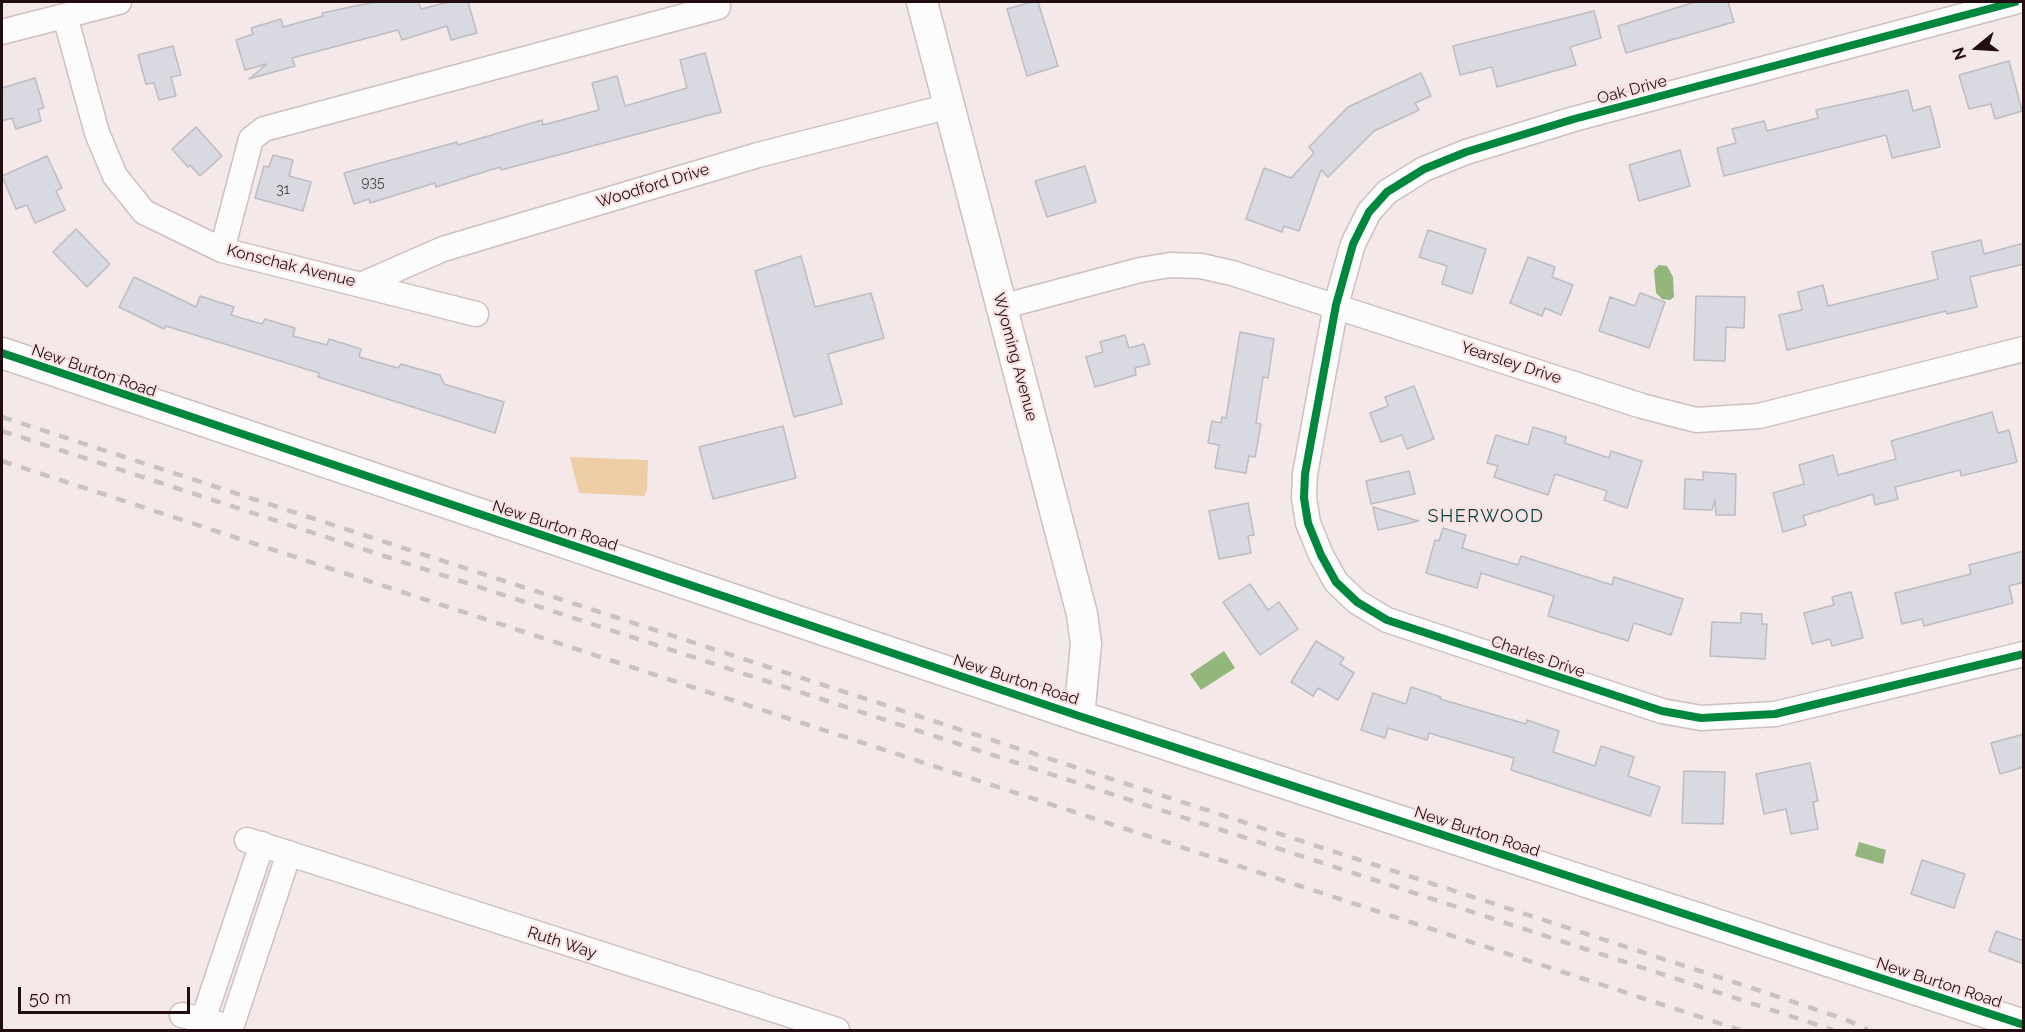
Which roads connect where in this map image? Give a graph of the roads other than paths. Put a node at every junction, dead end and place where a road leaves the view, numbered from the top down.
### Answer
1 (119, 2) edge
2 (922, 2) edge
3 (2015, 2) edge
4 (718, 7) dead end
5 (65, 16) junction
6 (2, 32) edge
7 (950, 106) junction
8 (222, 250) junction
9 (363, 284) junction
10 (1336, 305) junction
11 (1001, 307) junction
12 (476, 314) dead end
13 (2024, 349) edge
14 (2, 353) edge
15 (2024, 654) edge
16 (1079, 716) junction
17 (289, 853) junction
18 (2024, 1025) edge
19 (235, 1030) edge
20 (837, 1030) edge

1 - 5 street
2 - 7 street, Wyoming Avenue
3 - 10 street, Oak Drive
4 - 8 street
5 - 6 street
5 - 8 street, Konschak Avenue
7 - 9 street, Woodford Drive
7 - 11 street, Wyoming Avenue
8 - 9 street, Konschak Avenue
9 - 12 street, Konschak Avenue
10 - 11 street, Yearsley Drive
10 - 13 street, Yearsley Drive
10 - 15 street, Charles Drive
11 - 16 street, Wyoming Avenue
14 - 16 street, New Burton Road
16 - 18 street, New Burton Road
17 - 19 street
17 - 19 street, Ruth Way
17 - 20 street, Ruth Way

